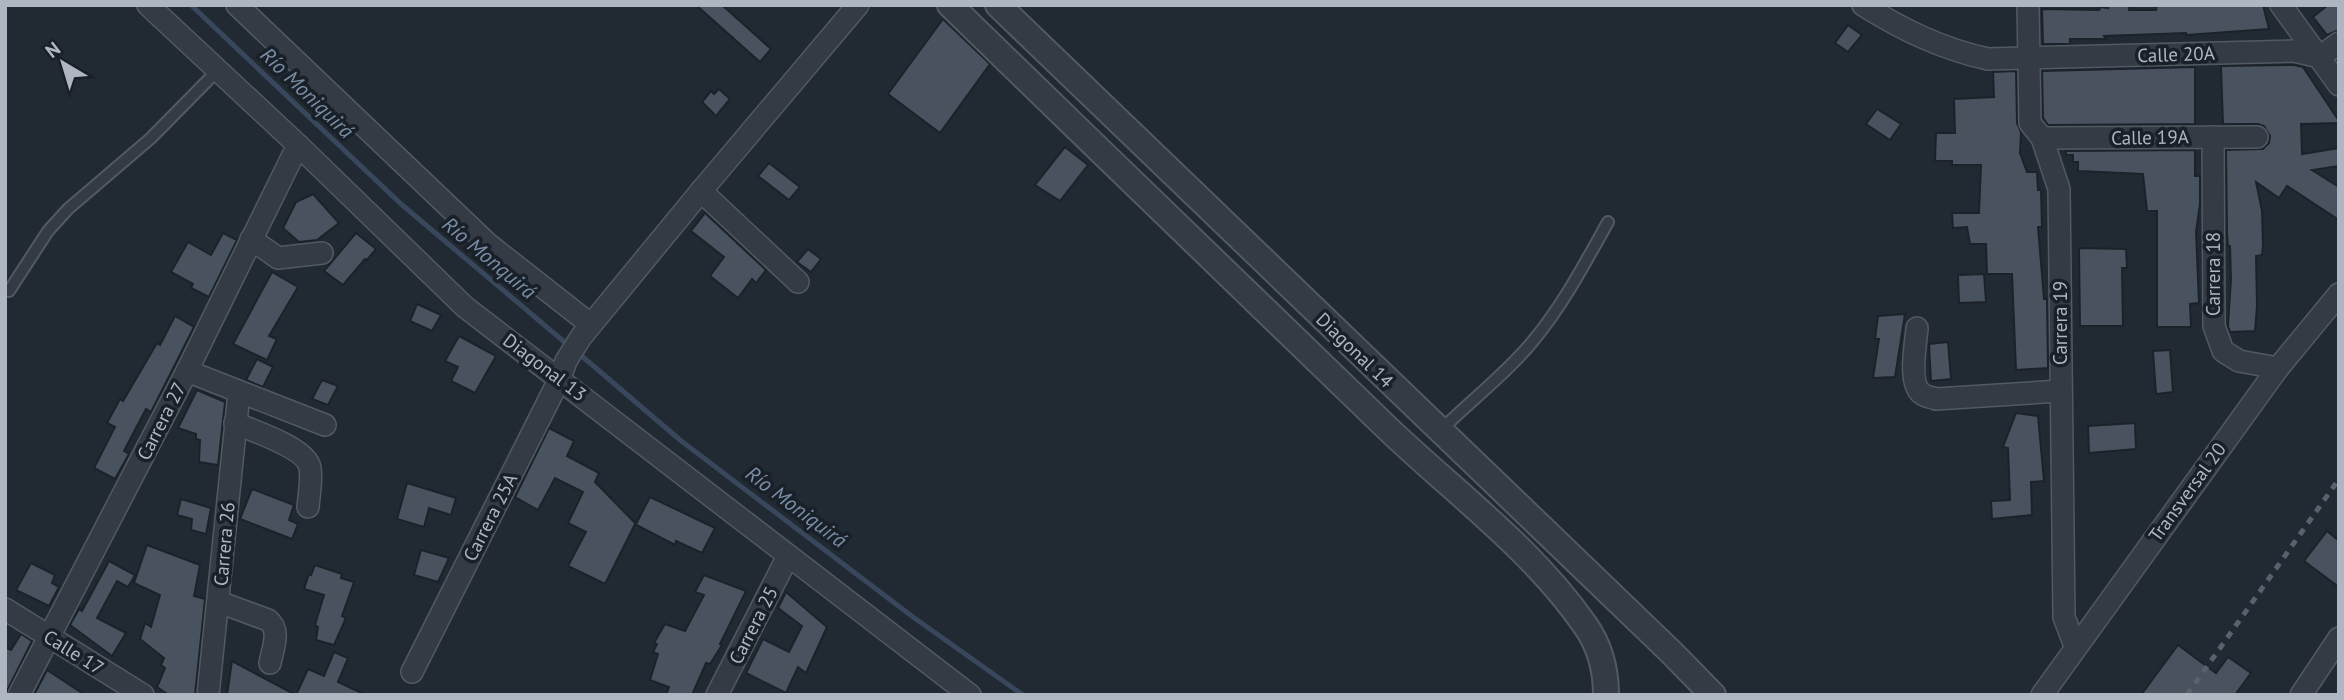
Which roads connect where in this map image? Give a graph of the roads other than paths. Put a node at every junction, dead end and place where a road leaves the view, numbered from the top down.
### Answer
1 (148, 5) edge
2 (237, 5) edge
3 (858, 5) edge
4 (950, 5) edge
5 (998, 5) edge
6 (1863, 5) edge
7 (2028, 5) edge
8 (2281, 5) edge
9 (2339, 43) edge
10 (2320, 57) junction
11 (2030, 58) junction
12 (219, 69) junction
13 (2339, 85) edge
14 (2257, 136) dead end
15 (2213, 137) junction
16 (2042, 138) junction
17 (298, 145) junction
18 (701, 191) junction
19 (1608, 222) dead end
20 (251, 239) junction
21 (322, 253) dead end
22 (798, 282) dead end
23 (9, 291) dead end
24 (2339, 293) edge
25 (1917, 328) dead end
26 (585, 331) junction
27 (2278, 368) junction
28 (563, 370) junction
29 (187, 371) junction
30 (2060, 391) junction
31 (239, 393) junction
32 (235, 423) junction
33 (325, 425) dead end
34 (1440, 431) junction
35 (308, 507) dead end
36 (788, 556) junction
37 (219, 603) junction
38 (5, 609) edge
39 (50, 638) junction
40 (2339, 638) edge
41 (2075, 646) junction
42 (270, 663) dead end
43 (412, 672) dead end
44 (19, 695) edge
45 (143, 695) edge
46 (208, 695) edge
47 (717, 695) edge
48 (970, 695) edge
49 (1606, 695) edge
50 (1713, 695) edge
51 (2042, 695) edge
52 (2301, 695) edge

1 - 12 street, Diagonal 13
2 - 26 street
3 - 18 street, Carrera 25A
4 - 49 street, Diagonal 14
5 - 34 street, Diagonal 14
6 - 11 street, Calle 20A
7 - 11 street, Carrera 19
8 - 10 street
9 - 10 street
10 - 11 street, Calle 20A
10 - 13 street
11 - 16 street, Carrera 19
12 - 17 street, Diagonal 13
12 - 23 lane
14 - 15 street, Calle 19A
15 - 16 street, Calle 19A
15 - 27 street, Carrera 18
16 - 30 street, Carrera 19
17 - 20 street, Carrera 27
17 - 28 street, Diagonal 13
18 - 22 street
18 - 26 street, Carrera 25A
19 - 34 lane
20 - 21 street
20 - 29 street, Carrera 27
24 - 27 street, Transversal 20
25 - 30 street
26 - 28 street, Carrera 25A
27 - 41 street, Transversal 20
28 - 36 street, Diagonal 13
28 - 43 street, Carrera 25A
29 - 31 street
29 - 39 street, Carrera 27
30 - 41 street, Carrera 19
31 - 32 street, Carrera 26
31 - 33 street
32 - 35 street
32 - 37 street, Carrera 26
34 - 50 street, Diagonal 14
36 - 47 street, Carrera 25
36 - 48 street, Diagonal 13
37 - 42 street
37 - 46 street, Carrera 26
38 - 39 street, Calle 17
39 - 44 street, Carrera 27
39 - 45 street, Calle 17
40 - 52 street
41 - 51 street, Transversal 20

